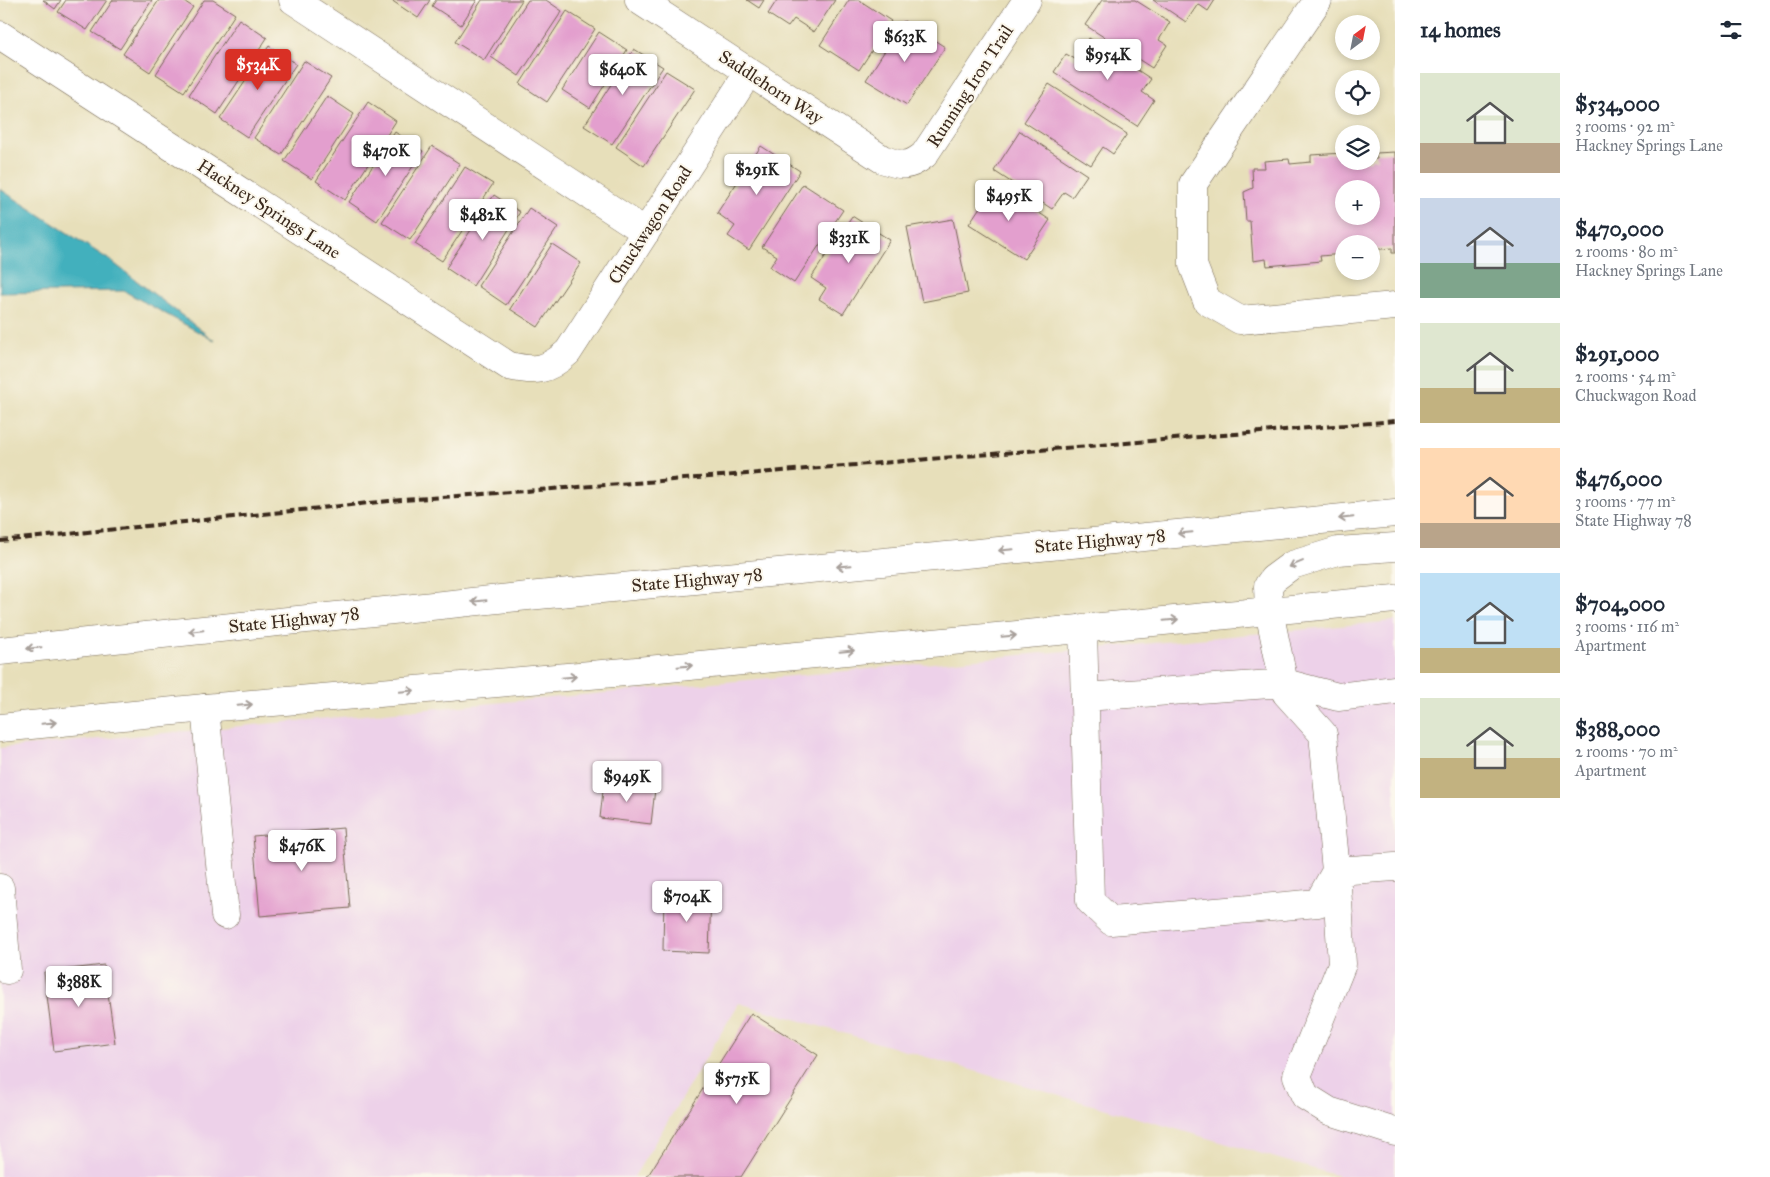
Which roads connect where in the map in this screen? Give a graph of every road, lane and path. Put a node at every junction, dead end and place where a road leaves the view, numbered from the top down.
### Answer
1 (294, 0) edge
2 (639, 0) edge
3 (1027, 0) edge
4 (1318, 0) edge
5 (0, 35) edge
6 (749, 72) junction
7 (907, 165) joint
8 (646, 232) junction
9 (1395, 306) edge
10 (542, 369) joint
11 (1395, 513) edge
12 (1395, 547) edge
13 (1395, 599) edge
14 (1269, 611) junction
15 (1083, 628) junction
16 (0, 651) edge
17 (1285, 683) junction
18 (1395, 690) edge
19 (1085, 697) junction
20 (205, 708) junction
21 (0, 728) edge
22 (1395, 867) edge
23 (1336, 871) junction
24 (0, 888) edge
25 (225, 915) dead end
26 (7, 970) dead end
27 (1395, 1132) edge

1 - 8 main road
2 - 6 main road, Saddlehorn Way
3 - 7 main road, Running Iron Trail
4 - 9 main road
5 - 10 main road, Hackney Springs Lane
6 - 7 main road, Saddlehorn Way
6 - 8 main road, Chuckwagon Road
8 - 10 main road, Chuckwagon Road
11 -> 16 main road, State Highway 78
12 -> 14 main road
13 - 14 main road
15 -> 14 main road
14 - 17 main road
15 - 19 main road
20 -> 15 main road
17 - 18 main road
17 - 19 main road
17 - 23 main road
19 - 23 main road
21 -> 20 main road
20 - 25 main road
22 - 23 main road
23 - 27 main road
24 - 26 main road

